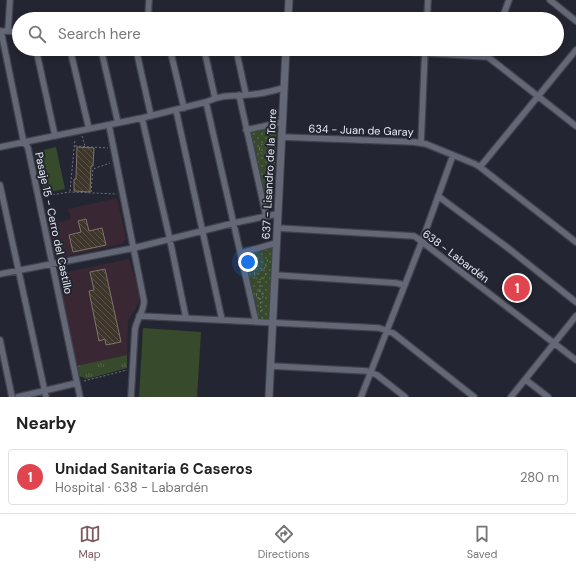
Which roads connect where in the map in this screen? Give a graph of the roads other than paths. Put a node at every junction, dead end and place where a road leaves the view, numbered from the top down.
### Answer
1 (10, 0) edge
2 (149, 0) edge
3 (289, 0) edge
4 (428, 0) edge
5 (509, 0) edge
6 (550, 0) edge
7 (148, 12) edge
8 (288, 12) edge
9 (427, 12) edge
10 (505, 12) edge
11 (576, 21) edge
12 (0, 31) edge
13 (8, 31) junction
14 (12, 31) edge
15 (576, 50) edge
16 (38, 56) edge
17 (72, 56) edge
18 (103, 56) edge
19 (138, 56) edge
20 (172, 56) edge
21 (206, 56) edge
22 (238, 56) edge
23 (286, 56) edge
24 (425, 56) edge
25 (478, 56) edge
26 (488, 57) joint
27 (284, 88) junction
28 (239, 95) junction
29 (246, 95) junction
30 (539, 96) junction
31 (215, 98) junction
32 (206, 102) junction
33 (184, 108) junction
34 (176, 110) junction
35 (151, 116) junction
36 (142, 118) junction
37 (283, 122) junction
38 (118, 123) junction
39 (110, 125) junction
40 (576, 126) edge
41 (89, 129) junction
42 (246, 130) junction
43 (55, 136) junction
44 (282, 137) junction
45 (24, 142) junction
46 (421, 143) junction
47 (0, 147) edge
48 (453, 155) junction
49 (480, 167) junction
50 (0, 185) edge
51 (438, 196) junction
52 (277, 214) junction
53 (266, 216) junction
54 (234, 223) junction
55 (276, 228) junction
56 (203, 231) junction
57 (170, 240) junction
58 (422, 241) junction
59 (576, 242) edge
60 (276, 243) junction
61 (134, 248) junction
62 (241, 253) junction
63 (53, 264) junction
64 (19, 270) junction
65 (0, 274) edge
66 (275, 275) junction
67 (404, 285) junction
68 (576, 302) edge
69 (140, 316) junction
70 (576, 316) edge
71 (186, 318) junction
72 (222, 320) junction
73 (259, 322) junction
74 (273, 323) junction
75 (387, 330) junction
76 (0, 340) edge
77 (553, 344) junction
78 (576, 360) edge
79 (270, 366) junction
80 (372, 372) junction
81 (526, 380) junction
82 (77, 383) junction
83 (46, 394) edge
84 (12, 397) edge
85 (18, 397) edge
86 (80, 397) edge
87 (131, 397) edge
88 (269, 397) edge
89 (361, 397) edge
90 (404, 397) edge
91 (474, 397) edge
92 (511, 397) edge
93 (548, 397) edge

1 - 13 street
2 - 7 street
3 - 8 street
4 - 9 street
5 - 10 street
6 - 11 street
12 - 13 street
12 - 45 street, Pasaje 15 - Cerro del Castillo
13 - 14 street
15 - 30 street
16 - 43 street
17 - 41 street
18 - 38 street
19 - 35 street
20 - 33 street
21 - 31 street
22 - 29 street
23 - 27 street, 637 - Lisandro de la Torre
24 - 46 street
25 - 26 street
26 - 30 street
27 - 29 street
27 - 37 street, 637 - Lisandro de la Torre
28 - 29 street
28 - 31 street
28 - 42 street
30 - 40 street
30 - 49 street
31 - 32 street
32 - 33 street
32 - 54 street
33 - 34 street
34 - 35 street
34 - 56 street
35 - 36 street
36 - 38 street
36 - 57 street
37 - 42 street
37 - 44 street, 637 - Lisandro de la Torre
38 - 39 street
39 - 41 street
39 - 61 street
41 - 43 street
42 - 53 street
43 - 45 street
44 - 46 street, 634 - Juan de Garay
44 - 52 street, 637 - Lisandro de la Torre
45 - 47 street
45 - 63 street, Pasaje 15 - Cerro del Castillo
46 - 48 street, 634 - Juan de Garay
48 - 49 street, 634 - Juan de Garay
48 - 51 street
49 - 59 street, 634 - Juan de Garay
50 - 64 street
51 - 58 street
51 - 68 street
52 - 53 street
52 - 55 street, 637 - Lisandro de la Torre
53 - 54 street
54 - 56 street
54 - 62 street
55 - 58 street, 638 - Labardén
55 - 60 street, 637 - Lisandro de la Torre
56 - 57 street
56 - 72 street
57 - 61 street
57 - 71 street
58 - 67 street
58 - 77 street, 638 - Labardén
60 - 62 street
60 - 66 street, 637 - Lisandro de la Torre
61 - 63 street
61 - 69 street
62 - 73 street
63 - 64 street
63 - 82 street, Pasaje 15 - Cerro del Castillo
64 - 65 street
64 - 83 street
66 - 67 street
66 - 74 street, 637 - Lisandro de la Torre
67 - 75 street
69 - 71 street
69 - 87 street
70 - 77 street
71 - 72 street
72 - 73 street
73 - 74 street
74 - 75 street
74 - 79 street, 637 - Lisandro de la Torre
75 - 80 street
75 - 91 street
76 - 84 street
77 - 78 street, 638 - Labardén
77 - 81 street
79 - 80 street
79 - 88 street, 637 - Lisandro de la Torre
80 - 89 street
80 - 90 street
81 - 92 street
81 - 93 street
82 - 83 street
82 - 86 street, Pasaje 15 - Cerro del Castillo
83 - 85 street

